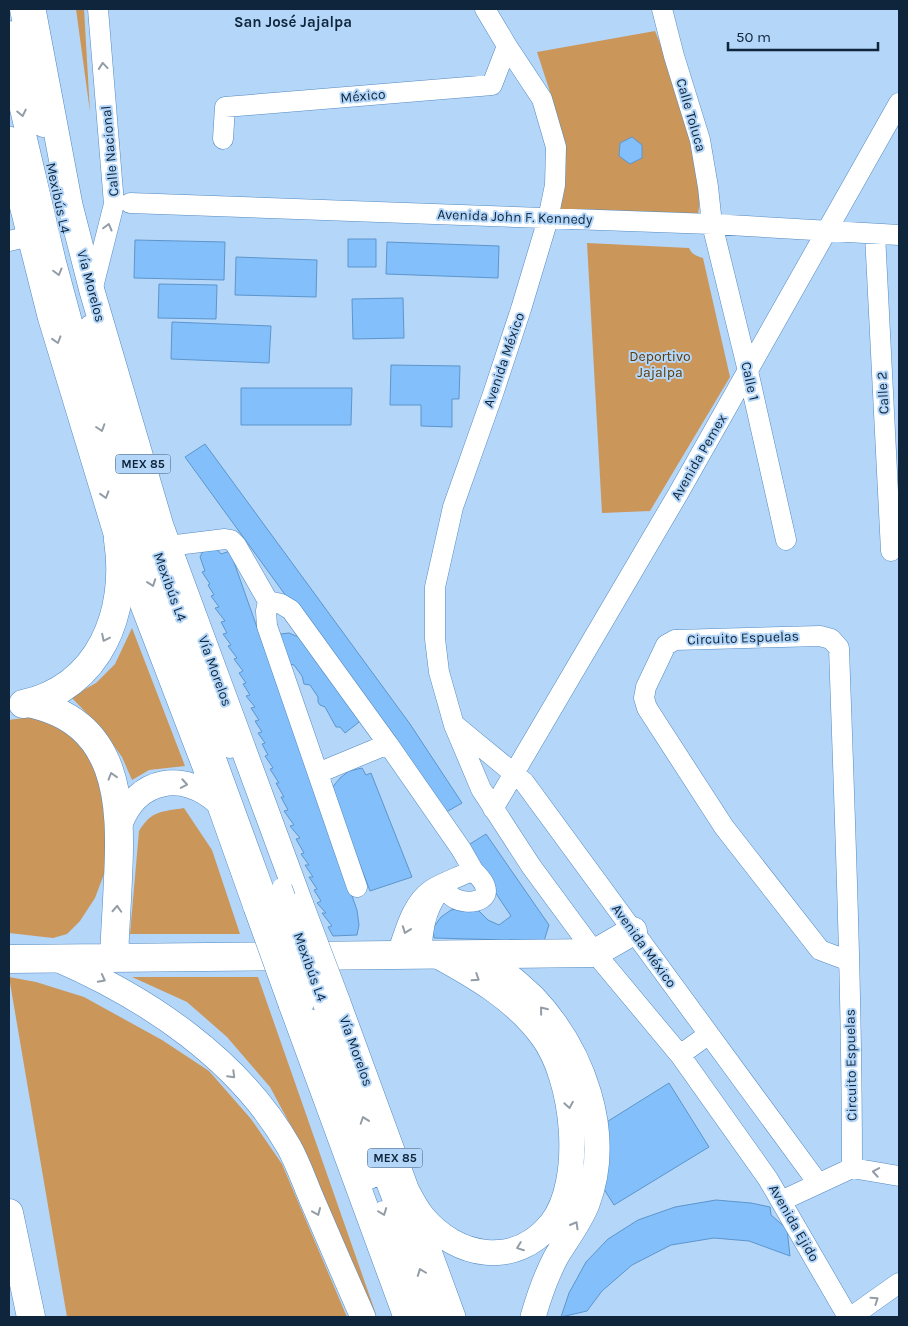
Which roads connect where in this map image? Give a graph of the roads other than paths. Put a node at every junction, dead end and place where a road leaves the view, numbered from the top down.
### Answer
1 (20, 9) edge
2 (33, 9) edge
3 (98, 9) edge
4 (485, 9) edge
5 (662, 9) edge
6 (9, 31) edge
7 (507, 46) junction
8 (899, 103) edge
9 (9, 139) edge
10 (223, 140) dead end
11 (9, 185) edge
12 (130, 203) dead end
13 (548, 219) junction
14 (712, 224) junction
15 (21, 231) edge
16 (827, 231) junction
17 (875, 234) junction
18 (899, 235) edge
19 (92, 291) junction
20 (748, 371) junction
21 (893, 454) edge
22 (118, 540) junction
23 (786, 540) dead end
24 (168, 546) junction
25 (891, 551) dead end
26 (268, 600) junction
27 (18, 704) edge
28 (454, 725) junction
29 (388, 744) junction
30 (318, 773) junction
31 (513, 773) junction
32 (219, 804) junction
33 (493, 809) junction
34 (120, 824) junction
35 (473, 870) junction
36 (442, 885) junction
37 (357, 887) dead end
38 (268, 896) junction
39 (633, 930) junction
40 (595, 953) junction
41 (417, 954) junction
42 (479, 954) junction
43 (114, 958) junction
44 (9, 959) edge
45 (57, 960) junction
46 (849, 961) junction
47 (313, 1002) junction
48 (709, 1034) junction
49 (680, 1055) junction
50 (735, 1132) joint
51 (852, 1168) junction
52 (899, 1176) edge
53 (818, 1184) junction
54 (407, 1191) junction
55 (781, 1201) junction
56 (9, 1213) edge
57 (899, 1283) edge
58 (31, 1317) edge
59 (363, 1317) edge
60 (406, 1317) edge
61 (421, 1317) edge
62 (438, 1317) edge
63 (453, 1317) edge
64 (534, 1317) edge
65 (850, 1317) edge

1 - 38 street, Mexibús L4
2 - 19 main road, Vía Morelos / MEX 85
19 -> 3 street, Calle Nacional
4 - 7 street, Avenida México
5 - 14 street, Calle Toluca
6 -> 38 street, Mexibús L4
7 - 10 street, México
7 - 13 street, Avenida México
8 - 16 street, Avenida Pemex
9 - 15 main road, Vía Morelos / MEX 85
11 - 15 main road
12 - 13 street, Avenida John F. Kennedy
13 - 14 street, Avenida John F. Kennedy
13 - 28 street, Avenida México
14 - 16 street, Avenida John F. Kennedy
14 - 20 street, Calle 1
15 -> 22 main road, Vía Morelos / MEX 85
16 - 17 street, Avenida John F. Kennedy
16 - 20 street, Avenida Pemex
17 - 18 street, Avenida John F. Kennedy
17 - 21 street, Calle 2
19 - 24 main road, Vía Morelos / MEX 85
20 - 23 street, Calle 1
20 - 31 street, Avenida Pemex
21 - 25 street, Calle 2
22 -> 27 highway
22 - 32 main road, Vía Morelos / MEX 85
24 - 26 street
24 - 47 main road, Vía Morelos / MEX 85, bridge
26 - 29 street
26 - 30 street
34 -> 27 highway
28 - 31 street, Avenida México
28 - 33 street, Avenida México
29 - 30 street
29 - 35 street
30 - 37 street
31 - 33 street, Avenida Pemex
31 - 39 street, Avenida México
34 -> 32 main road
32 - 38 main road, Vía Morelos / MEX 85
33 - 40 street, Avenida México
43 -> 34 highway
35 - 36 street
35 - 36 street
36 - 41 street
38 - 47 main road, Vía Morelos / MEX 85, bridge
39 - 40 highway
39 - 48 street, Avenida México
40 - 42 highway
40 - 49 street, Avenida México
41 - 42 highway
41 - 43 highway
41 -> 54 main road
64 -> 42 main road
43 - 45 highway
44 - 45 highway
45 -> 59 main road
46 - 46 street, Circuito Espuelas
46 - 51 street, Circuito Espuelas
47 - 54 main road, Vía Morelos / MEX 85
47 - 60 main road, Vía Morelos / MEX 85
47 -> 61 street, Mexibús L4
62 -> 47 street, Mexibús L4
48 - 49 street
48 - 53 street, Avenida México
49 - 50 street, Avenida México
50 - 55 street, Avenida Ejido
52 -> 51 street
51 - 53 street
53 - 55 street
54 - 63 main road, Vía Morelos / MEX 85
55 - 65 street, Avenida Ejido
56 - 58 highway
65 -> 57 street

